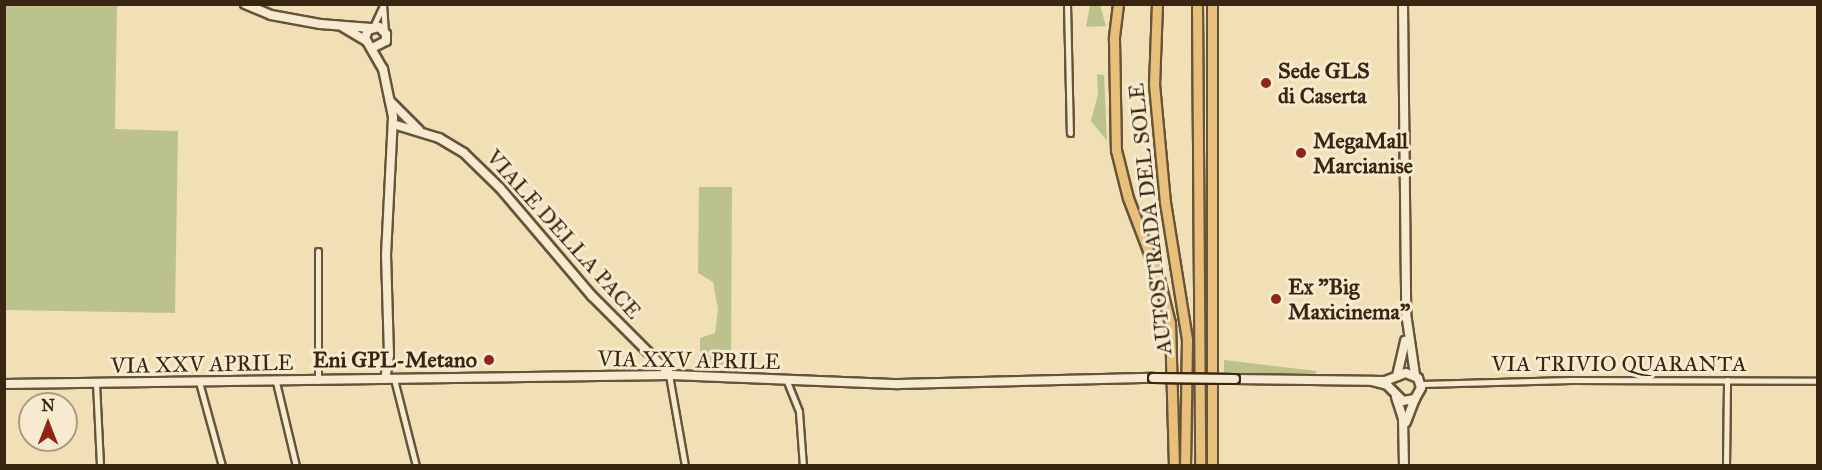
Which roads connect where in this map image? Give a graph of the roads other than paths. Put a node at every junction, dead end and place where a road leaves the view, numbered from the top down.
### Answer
1 (1067, 4) edge
2 (1118, 4) edge
3 (1158, 4) edge
4 (1197, 4) edge
5 (1212, 4) edge
6 (1403, 4) edge
7 (246, 5) edge
8 (383, 5) edge
9 (341, 27) junction
10 (372, 27) junction
11 (385, 31) junction
12 (366, 41) junction
13 (384, 44) junction
14 (374, 47) junction
15 (383, 69) junction
16 (390, 101) junction
17 (393, 124) junction
18 (420, 131) junction
19 (1070, 133) dead end
20 (318, 251) dead end
21 (1406, 313) junction
22 (670, 375) junction
23 (1415, 375) junction
24 (1397, 377) junction
25 (385, 379) junction
26 (394, 379) junction
27 (786, 379) junction
28 (1727, 380) junction
29 (318, 381) junction
30 (1372, 381) junction
31 (1818, 381) edge
32 (199, 382) junction
33 (276, 382) junction
34 (96, 383) junction
35 (4, 384) edge
36 (1421, 384) junction
37 (1395, 395) junction
38 (1415, 399) junction
39 (1404, 444) junction
40 (100, 465) edge
41 (222, 465) edge
42 (296, 465) edge
43 (416, 465) edge
44 (686, 465) edge
45 (803, 465) edge
46 (1173, 465) edge
47 (1185, 465) edge
48 (1200, 465) edge
49 (1212, 465) edge
50 (1404, 465) edge
51 (1726, 465) edge

1 - 19 street
2 - 46 highway
3 - 47 highway, AUTOSTRADA DEL SOLE
4 - 48 highway, AUTOSTRADA DEL SOLE
5 - 49 highway
6 - 21 street
7 - 9 street
8 - 10 street
8 - 11 street
9 - 10 street
9 - 12 street
10 - 11 street
10 - 12 street
11 - 13 street
12 - 14 street
13 - 14 street
13 - 15 street
14 - 15 street
15 - 16 street
16 - 17 street
16 - 18 street
17 - 18 street
17 - 25 street
18 - 22 street, VIALE DELLA PACE
20 - 29 street
21 - 23 street
21 - 24 street
22 - 26 street, VIA XXV APRILE
22 - 27 street, VIA XXV APRILE
22 - 44 street
23 - 24 street
23 - 36 street
24 - 30 street, VIA XXV APRILE
24 - 37 street
25 - 26 street, VIA XXV APRILE
25 - 29 street, VIA XXV APRILE
26 - 43 street
27 - 30 street, VIA XXV APRILE, bridge
27 - 45 street
28 - 31 street, VIA TRIVIO QUARANTA
28 - 36 street, VIA TRIVIO QUARANTA
28 - 51 street
29 - 33 street, VIA XXV APRILE
30 - 37 street, VIA XXV APRILE
32 - 33 street, VIA XXV APRILE
32 - 34 street, VIA XXV APRILE
32 - 41 street
33 - 42 street
34 - 35 street, VIA XXV APRILE
34 - 40 street
36 - 38 street
37 - 38 street
37 - 39 street
38 - 39 street
39 - 50 street

